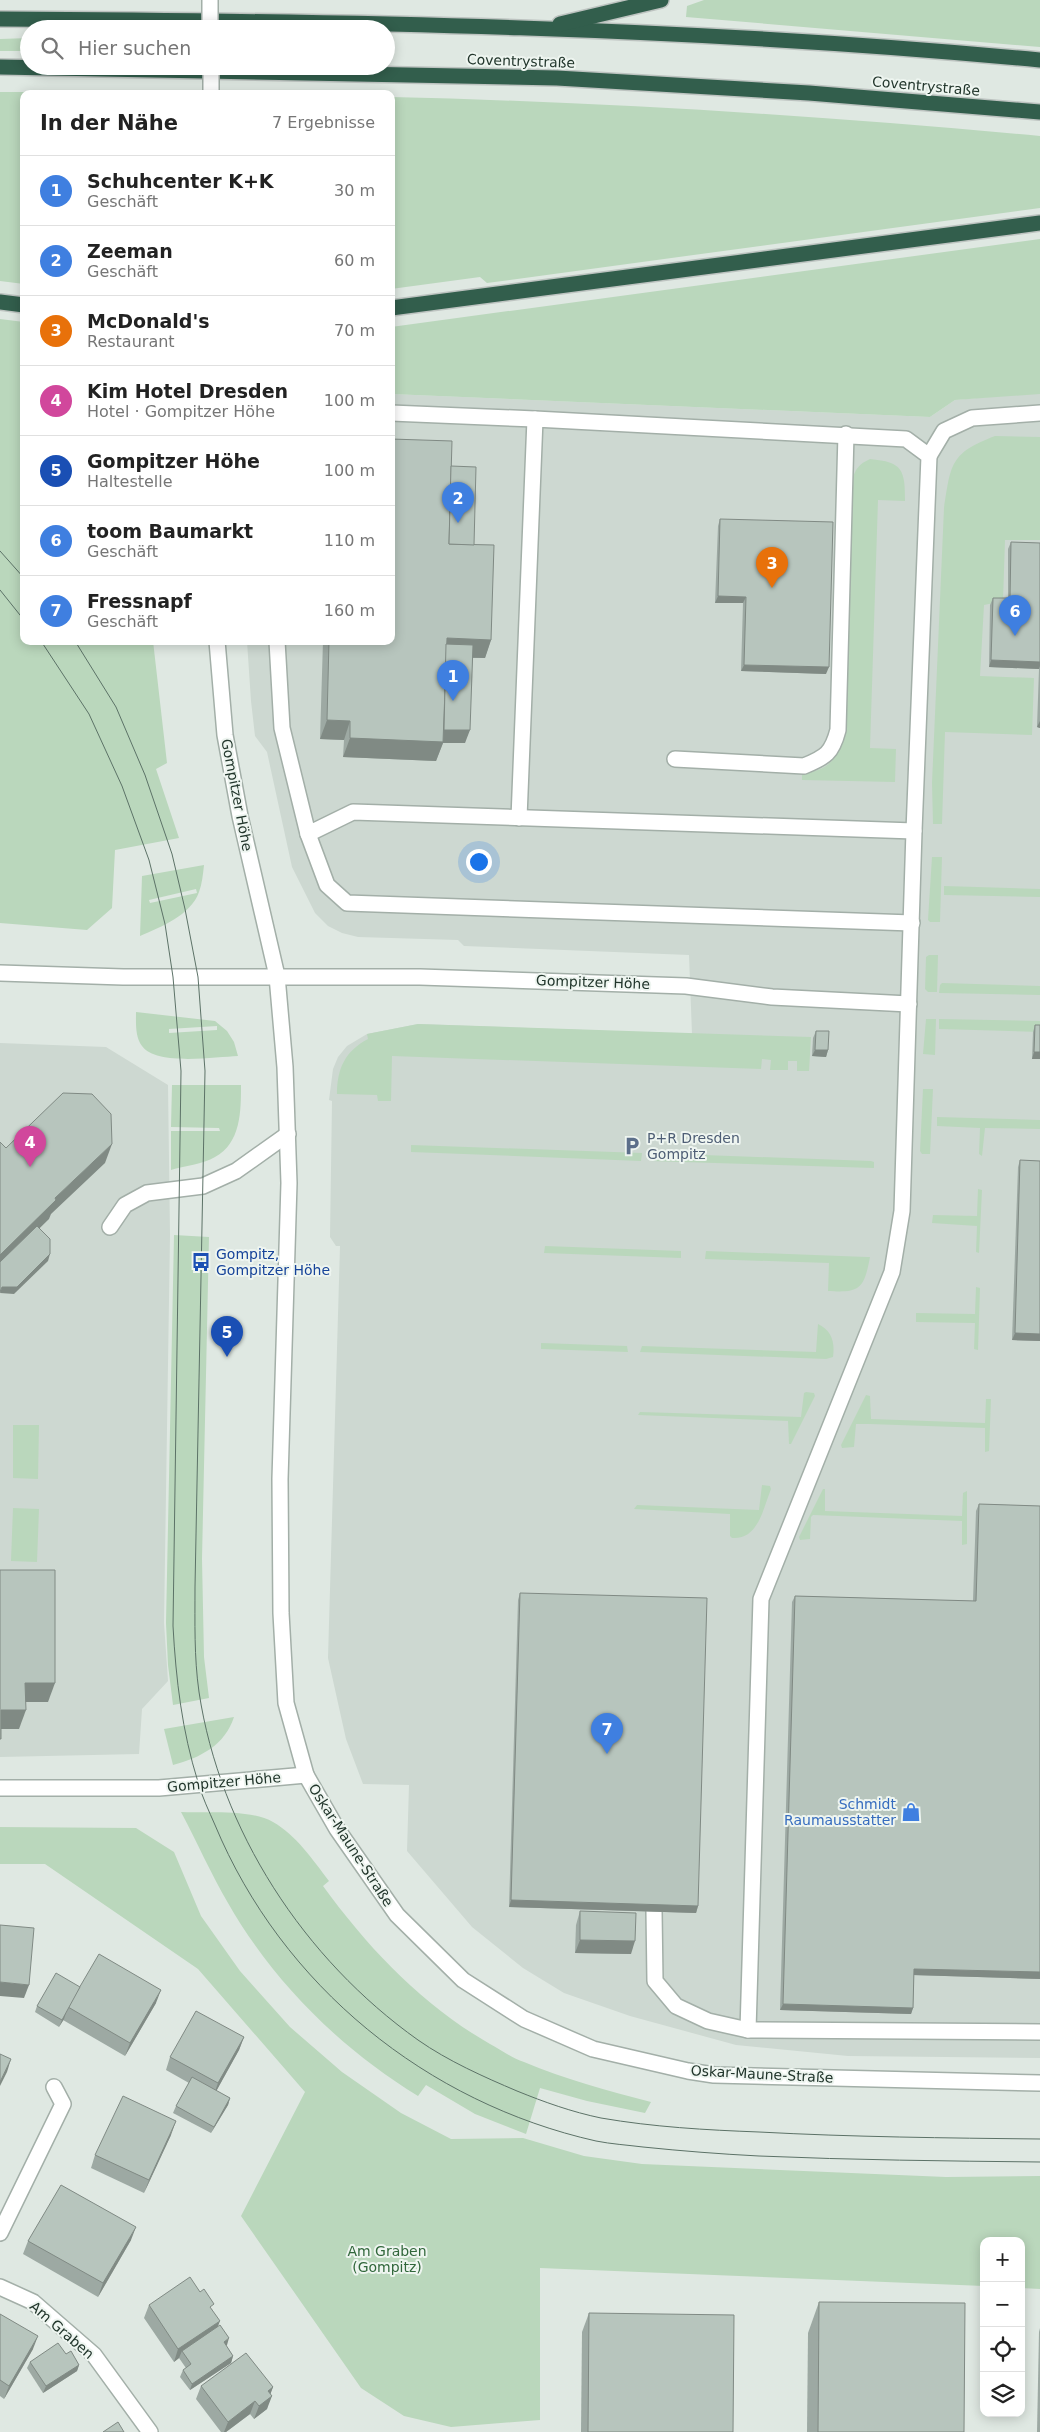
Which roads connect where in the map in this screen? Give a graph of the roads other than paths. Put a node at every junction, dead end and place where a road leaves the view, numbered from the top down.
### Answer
1 (210, 0) edge
2 (661, 0) edge
3 (0, 19) edge
4 (148, 20) edge
5 (210, 20) edge
6 (395, 24) edge
7 (541, 28) junction
8 (1040, 60) edge
9 (0, 67) edge
10 (20, 67) edge
11 (211, 75) edge
12 (395, 75) edge
13 (211, 90) edge
14 (1040, 112) edge
15 (1040, 223) edge
16 (0, 302) edge
17 (20, 304) edge
18 (395, 307) edge
19 (395, 413) edge
20 (1040, 413) edge
21 (535, 419) junction
22 (846, 434) junction
23 (929, 456) junction
24 (217, 645) edge
25 (277, 645) edge
26 (675, 759) dead end
27 (519, 818) junction
28 (914, 831) junction
29 (308, 834) junction
30 (912, 923) junction
31 (0, 972) edge
32 (277, 976) junction
33 (909, 1004) junction
34 (288, 1134) junction
35 (110, 1227) dead end
36 (306, 1775) junction
37 (0, 1788) edge
38 (654, 1911) edge
39 (748, 2030) junction
40 (1040, 2032) edge
41 (1040, 2083) edge
42 (54, 2087) dead end
43 (0, 2233) edge
44 (0, 2287) edge
45 (150, 2432) edge

1 - 5 street, bridge
2 - 7 highway
3 - 4 highway
6 - 7 highway
7 - 8 highway
9 - 10 highway, Coventrystraße
11 - 13 street, bridge
12 - 14 highway, Coventrystraße
15 - 18 highway
16 - 17 highway
19 - 21 street
20 - 23 street
21 - 22 street
21 - 27 street
22 - 23 street
22 - 26 street
23 - 28 street
24 - 32 street, Gompitzer Höhe
25 - 29 street
27 - 28 street
27 - 29 street
28 - 30 street
29 - 30 street
30 - 33 street
31 - 32 street, Gompitzer Höhe
32 - 33 street, Gompitzer Höhe
32 - 34 street, Gompitzer Höhe
33 - 39 street
34 - 35 street
34 - 36 street, Gompitzer Höhe
36 - 37 street, Gompitzer Höhe
36 - 41 street, Oskar-Maune-Straße
38 - 39 street
39 - 40 street
42 - 43 street
44 - 45 street, Am Graben

